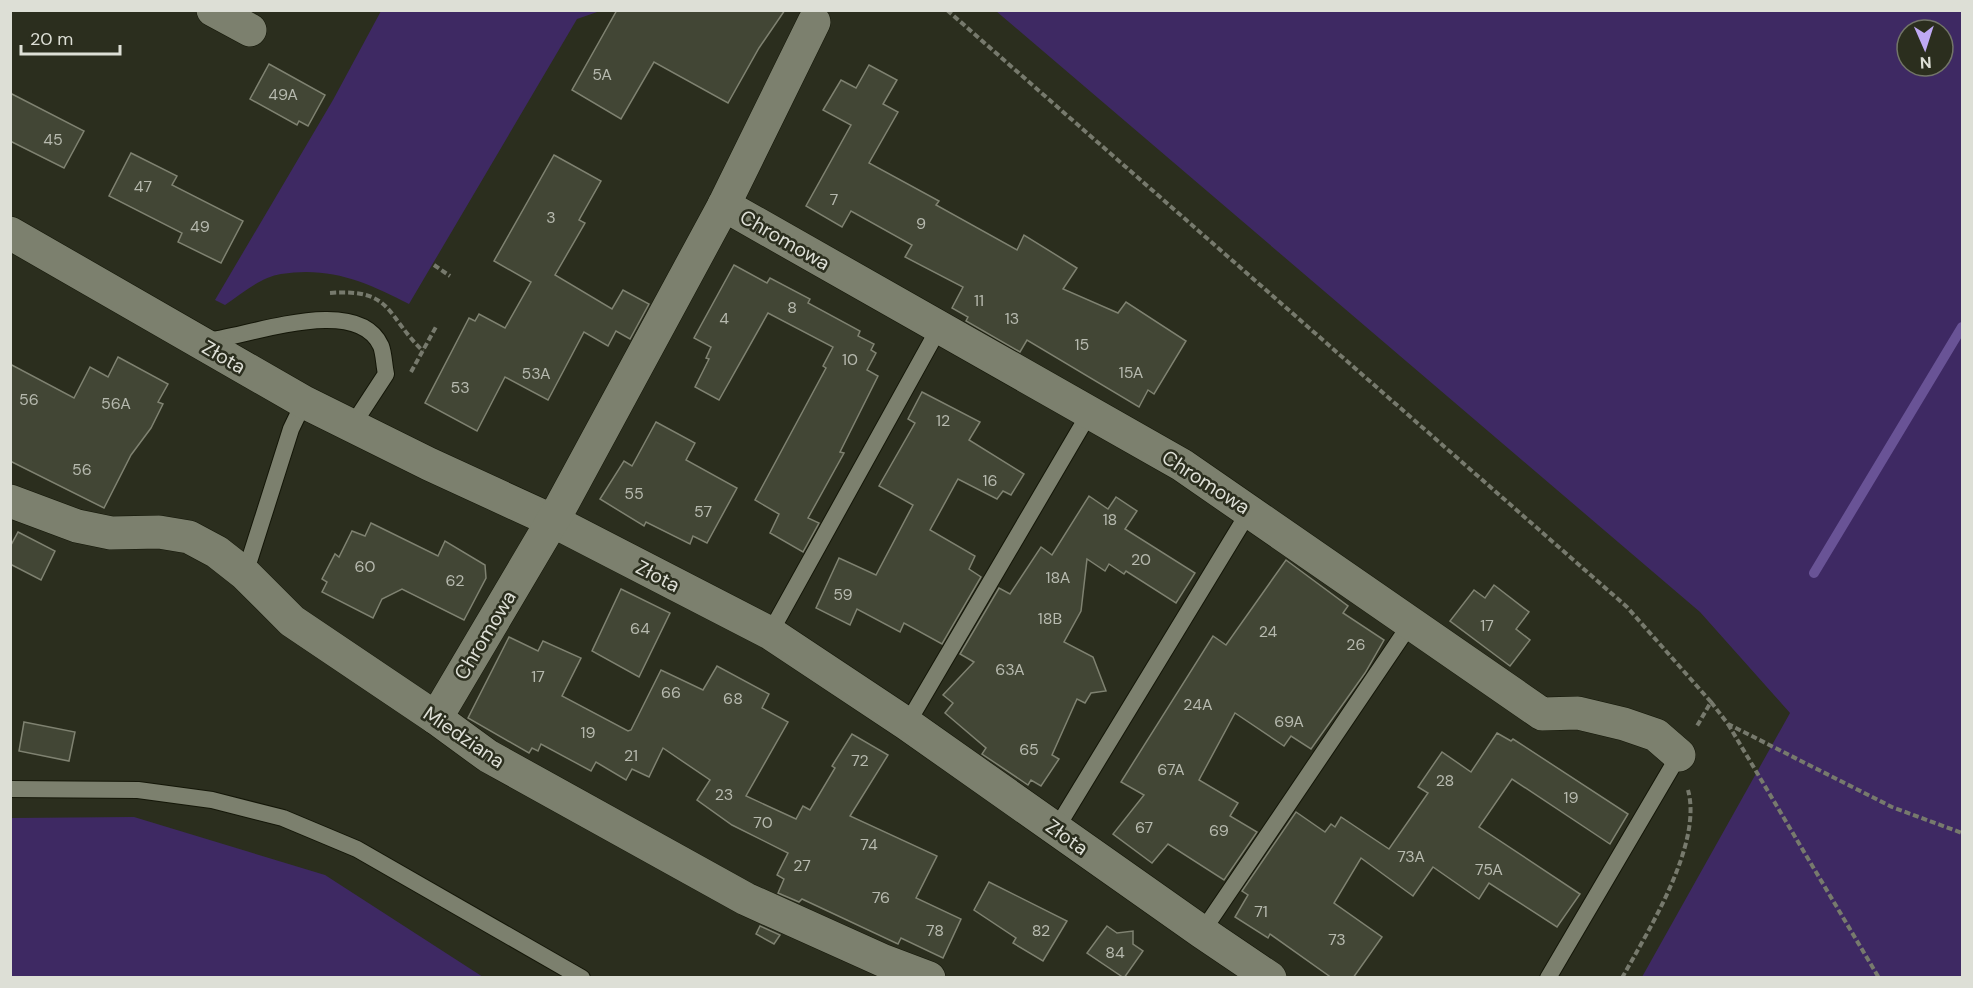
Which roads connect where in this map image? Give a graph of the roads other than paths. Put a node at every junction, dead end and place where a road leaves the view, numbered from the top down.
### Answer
1 (213, 10) edge
2 (814, 22) dead end
3 (250, 30) dead end
4 (724, 205) junction
5 (10, 233) edge
6 (939, 328) junction
7 (198, 342) junction
8 (304, 402) junction
9 (1090, 412) junction
10 (352, 426) junction
11 (10, 501) edge
12 (1250, 510) junction
13 (553, 521) junction
14 (246, 574) junction
15 (1411, 623) junction
16 (770, 633) junction
17 (436, 718) junction
18 (907, 724) junction
19 (1679, 755) joint
20 (10, 789) edge
21 (1056, 829) junction
22 (1202, 932) junction
23 (1256, 974) edge
24 (582, 978) edge
25 (930, 978) edge
26 (1548, 978) edge

1 - 3 street
2 - 4 street, Chromowa
4 - 6 street, Chromowa
4 - 13 street, Chromowa
5 - 7 street, Złota
6 - 9 street, Chromowa
6 - 16 lane
7 - 8 street, Złota
7 - 10 lane
8 - 10 street, Złota
8 - 14 lane
9 - 12 street, Chromowa
9 - 18 lane
10 - 13 street, Złota
11 - 14 street, Miedziana
12 - 15 street, Chromowa
12 - 21 lane
13 - 16 street, Złota
13 - 17 street, Chromowa
14 - 17 street, Miedziana
15 - 19 street, Chromowa
15 - 22 lane
16 - 18 street, Złota
17 - 25 street, Miedziana
18 - 21 street, Złota
19 - 26 lane
20 - 24 lane
21 - 22 street, Złota
22 - 23 street, Złota

